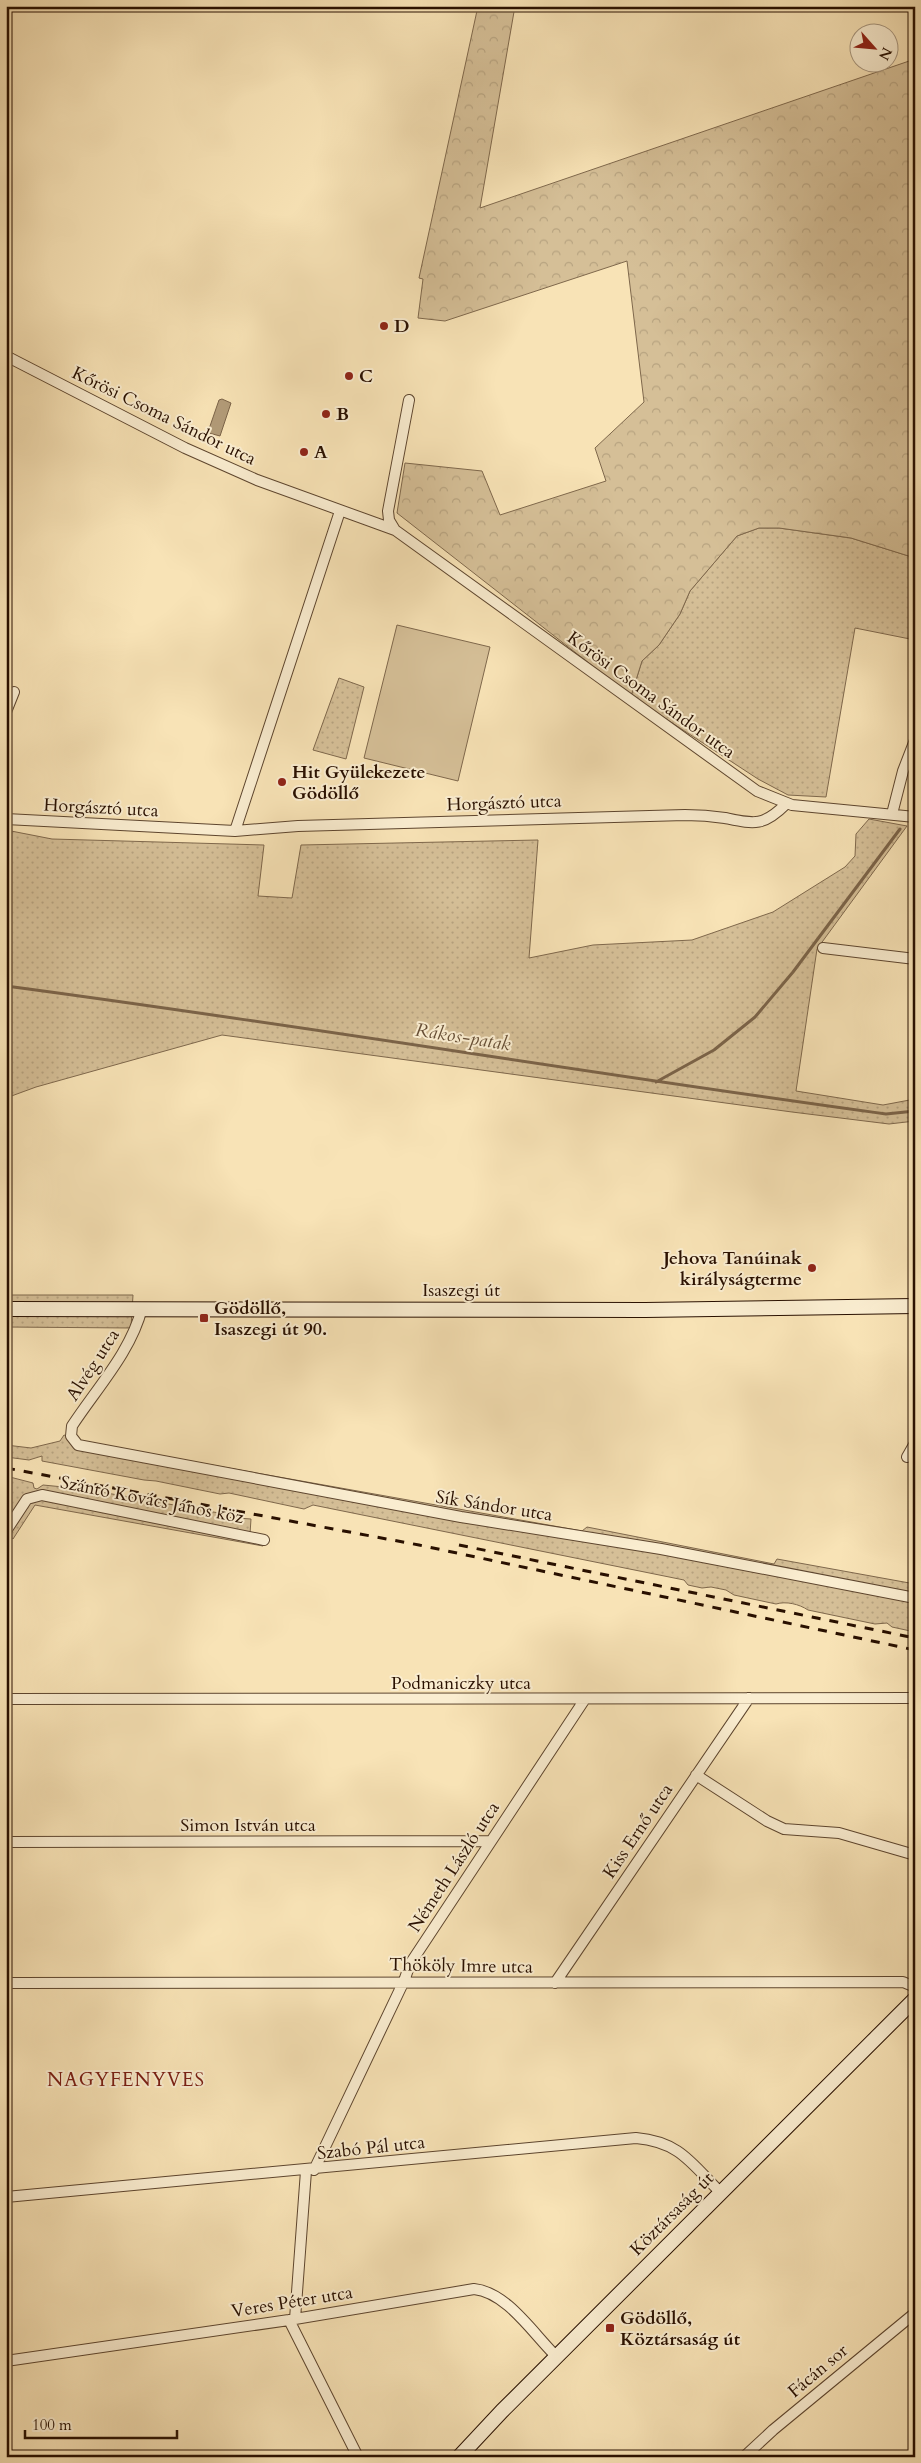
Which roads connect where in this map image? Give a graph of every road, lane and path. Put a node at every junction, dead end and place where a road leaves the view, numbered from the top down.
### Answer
1 (6, 356) edge
2 (409, 400) dead end
3 (340, 510) junction
4 (395, 530) junction
5 (14, 692) dead end
6 (6, 712) edge
7 (915, 740) edge
8 (786, 804) junction
9 (892, 814) junction
10 (915, 817) edge
11 (6, 819) edge
12 (235, 831) junction
13 (823, 948) dead end
14 (915, 960) edge
15 (915, 1306) edge
16 (142, 1308) junction
17 (6, 1309) edge
18 (72, 1439) joint
19 (915, 1443) edge
20 (906, 1457) dead end
21 (6, 1531) edge
22 (264, 1540) dead end
23 (915, 1598) edge
24 (749, 1698) junction
25 (915, 1698) edge
26 (6, 1699) edge
27 (585, 1699) junction
28 (696, 1775) junction
29 (490, 1841) junction
30 (6, 1842) edge
31 (915, 1855) edge
32 (404, 1981) junction
33 (6, 1983) edge
34 (555, 1983) junction
35 (915, 1987) edge
36 (915, 1999) edge
37 (310, 2170) junction
38 (720, 2192) junction
39 (6, 2197) edge
40 (915, 2313) edge
41 (292, 2319) junction
42 (557, 2357) junction
43 (6, 2361) edge
44 (358, 2457) edge
45 (459, 2457) edge
46 (744, 2457) edge

1 - 3 street, Kőrösi Csoma Sándor utca
2 - 4 street
3 - 4 street, Kőrösi Csoma Sándor utca
3 - 12 street
4 - 8 street, Kőrösi Csoma Sándor utca
5 - 6 street
7 - 9 street
8 - 9 street, Kőrösi Csoma Sándor utca
8 - 12 street, Horgásztó utca
9 - 10 street, Kőrösi Csoma Sándor utca
11 - 12 street, Horgásztó utca
13 - 14 street
15 - 16 main road, Isaszegi út
16 - 17 main road, Isaszegi út
16 - 18 street, Alvég utca
18 - 23 street, Sík Sándor utca
19 - 20 street
21 - 22 street, Szántó Kovács János köz
24 - 25 street, Podmaniczky utca
24 - 27 street, Podmaniczky utca
24 - 28 street, Kiss Ernő utca
26 - 27 street, Podmaniczky utca
27 - 29 street, Németh László utca
28 - 31 street
28 - 34 street, Kiss Ernő utca
29 - 30 street, Simon István utca
29 - 32 street, Németh László utca
32 - 33 street, Thököly Imre utca
32 - 34 street, Thököly Imre utca
32 - 37 street, Németh László utca
34 - 35 street, Thököly Imre utca
36 - 38 main road, Köztársaság út
37 - 38 street, Szabó Pál utca
37 - 39 street, Szabó Pál utca
37 - 41 street, Németh László utca
38 - 42 main road, Köztársaság út
40 - 46 street, Fácán sor
41 - 42 street, Veres Péter utca
41 - 43 street, Veres Péter utca
41 - 44 street
42 - 45 main road, Köztársaság út

